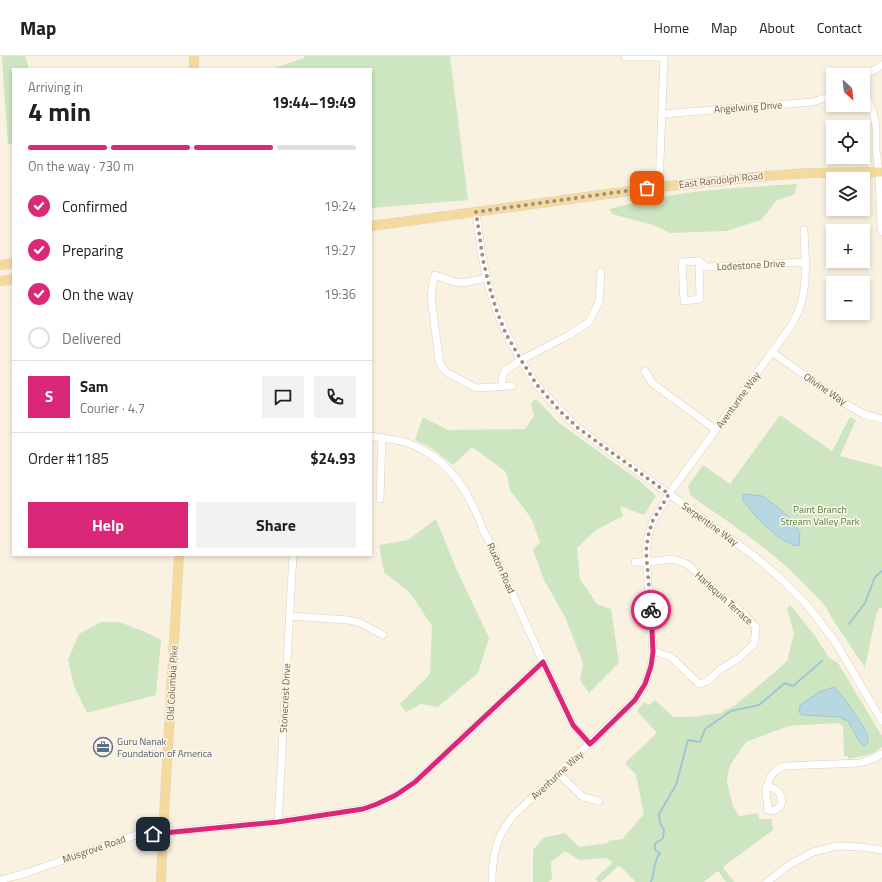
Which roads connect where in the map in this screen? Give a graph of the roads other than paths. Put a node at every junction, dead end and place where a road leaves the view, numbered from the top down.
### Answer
1 (194, 56) edge
2 (625, 57) edge
3 (664, 57) edge
4 (882, 65) edge
5 (194, 68) edge
6 (870, 73) edge
7 (826, 97) edge
8 (870, 103) edge
9 (662, 114) junction
10 (880, 172) edge
11 (659, 187) junction
12 (476, 212) junction
13 (372, 226) edge
14 (804, 230) dead end
15 (882, 232) edge
16 (699, 261) junction
17 (806, 262) junction
18 (12, 263) edge
19 (0, 265) edge
20 (601, 272) dead end
21 (487, 278) junction
22 (12, 279) edge
23 (0, 281) edge
24 (772, 352) junction
25 (521, 360) junction
26 (645, 371) dead end
27 (512, 386) dead end
28 (502, 387) junction
29 (882, 419) edge
30 (716, 430) junction
31 (372, 436) edge
32 (382, 438) junction
33 (669, 494) junction
34 (380, 499) dead end
35 (179, 556) edge
36 (293, 556) edge
37 (635, 562) dead end
38 (647, 562) junction
39 (290, 616) junction
40 (383, 635) dead end
41 (653, 652) junction
42 (543, 662) junction
43 (882, 721) edge
44 (590, 744) junction
45 (882, 754) edge
46 (558, 774) junction
47 (767, 786) dead end
48 (599, 801) dead end
49 (278, 822) junction
50 (163, 833) junction
51 (882, 850) edge
52 (0, 880) edge
53 (161, 882) edge
54 (492, 882) edge
55 (767, 882) edge

1 - 5 main road
2 - 3 street
3 - 9 street
4 - 6 street
7 - 9 street, Angelwing Drive
8 - 10 street
9 - 11 street
10 - 11 main road, East Randolph Road
10 - 15 street
11 - 12 main road, East Randolph Road
12 - 13 main road, East Randolph Road
12 - 21 street, Serpentine Way
14 - 17 street, Aventurine Way
16 - 16 street
16 - 17 street, Lodestone Drive
17 - 24 street, Aventurine Way
18 - 19 main road
20 - 25 street
21 - 25 street, Serpentine Way
21 - 28 street
22 - 23 main road
24 - 29 street, Olivine Way
24 - 30 street, Aventurine Way
25 - 28 street
25 - 33 street, Serpentine Way
26 - 30 street
27 - 28 street
30 - 33 street, Aventurine Way
31 - 32 street, Ruxton Road
32 - 34 street
32 - 42 street, Ruxton Road
33 - 38 street, Aventurine Way
33 - 43 street, Serpentine Way
35 - 50 main road, Old Columbia Pike
36 - 39 street, Stonecrest Drive
37 - 38 street
38 - 41 street, Aventurine Way
38 - 41 street, Harlequin Terrace
39 - 40 street
39 - 49 street, Stonecrest Drive
41 - 44 street, Aventurine Way
42 - 44 street, Ruxton Road
42 - 49 street, Musgrove Road
44 - 46 street, Aventurine Way
45 - 47 street
46 - 48 street
46 - 54 street, Aventurine Way
49 - 50 street, Musgrove Road
50 - 52 street, Musgrove Road
50 - 53 main road, Old Columbia Pike
51 - 55 street

